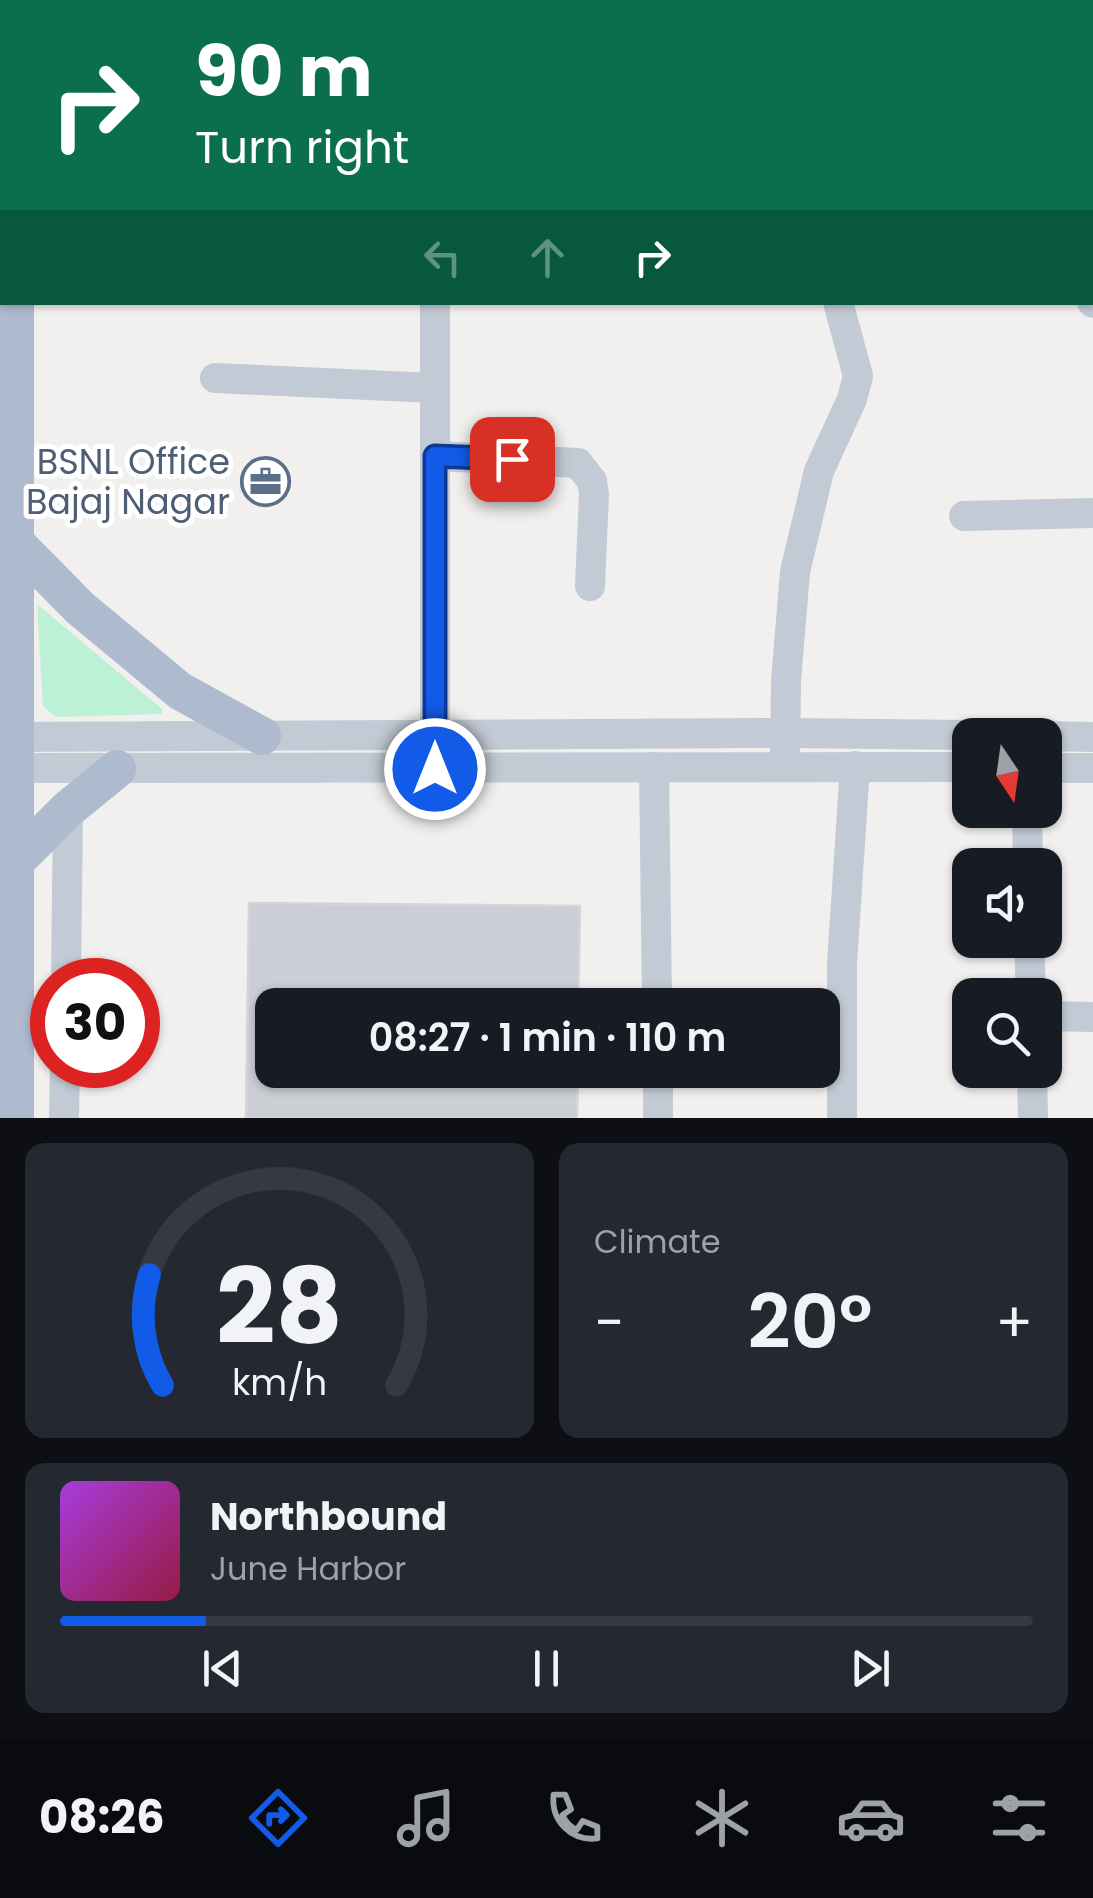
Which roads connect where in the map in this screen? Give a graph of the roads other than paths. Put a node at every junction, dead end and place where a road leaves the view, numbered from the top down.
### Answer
1 (15, 305) edge
2 (435, 305) edge
3 (839, 305) edge
4 (215, 378) dead end
5 (434, 388) junction
6 (435, 456) junction
7 (1093, 513) edge
8 (964, 516) dead end
9 (14, 541) junction
10 (590, 586) dead end
11 (785, 733) junction
12 (435, 735) junction
13 (952, 735) edge
14 (262, 736) junction
15 (1062, 736) edge
16 (1093, 737) edge
17 (6, 753) edge
18 (784, 766) junction
19 (855, 766) junction
20 (654, 767) junction
21 (952, 768) edge
22 (1062, 768) edge
23 (1093, 768) edge
24 (117, 769) junction
25 (435, 769) junction
26 (68, 809) junction
27 (14, 862) junction
28 (66, 958) edge
29 (657, 988) edge
30 (1062, 1016) edge
31 (1093, 1017) edge
32 (65, 1088) edge
33 (658, 1088) edge
34 (1032, 1088) edge
35 (15, 1118) edge
36 (64, 1118) edge
37 (658, 1118) edge
38 (842, 1118) edge
39 (1033, 1118) edge

1 - 9 main road
2 - 5 street
3 - 11 street
4 - 5 street
5 - 6 street
6 - 10 street
6 - 12 street
7 - 8 street
9 - 14 main road
9 - 17 main road
11 - 12 street
11 - 13 street
11 - 18 street
12 - 14 street
12 - 25 street
14 - 17 street
15 - 16 street
17 - 24 street
17 - 27 main road
18 - 19 street
18 - 20 street
19 - 21 street
19 - 38 street
20 - 25 street
20 - 29 street
22 - 23 street
24 - 25 street
24 - 26 main road
26 - 27 main road
26 - 28 street
27 - 35 main road
30 - 31 street
32 - 36 street
33 - 37 street
34 - 39 street

